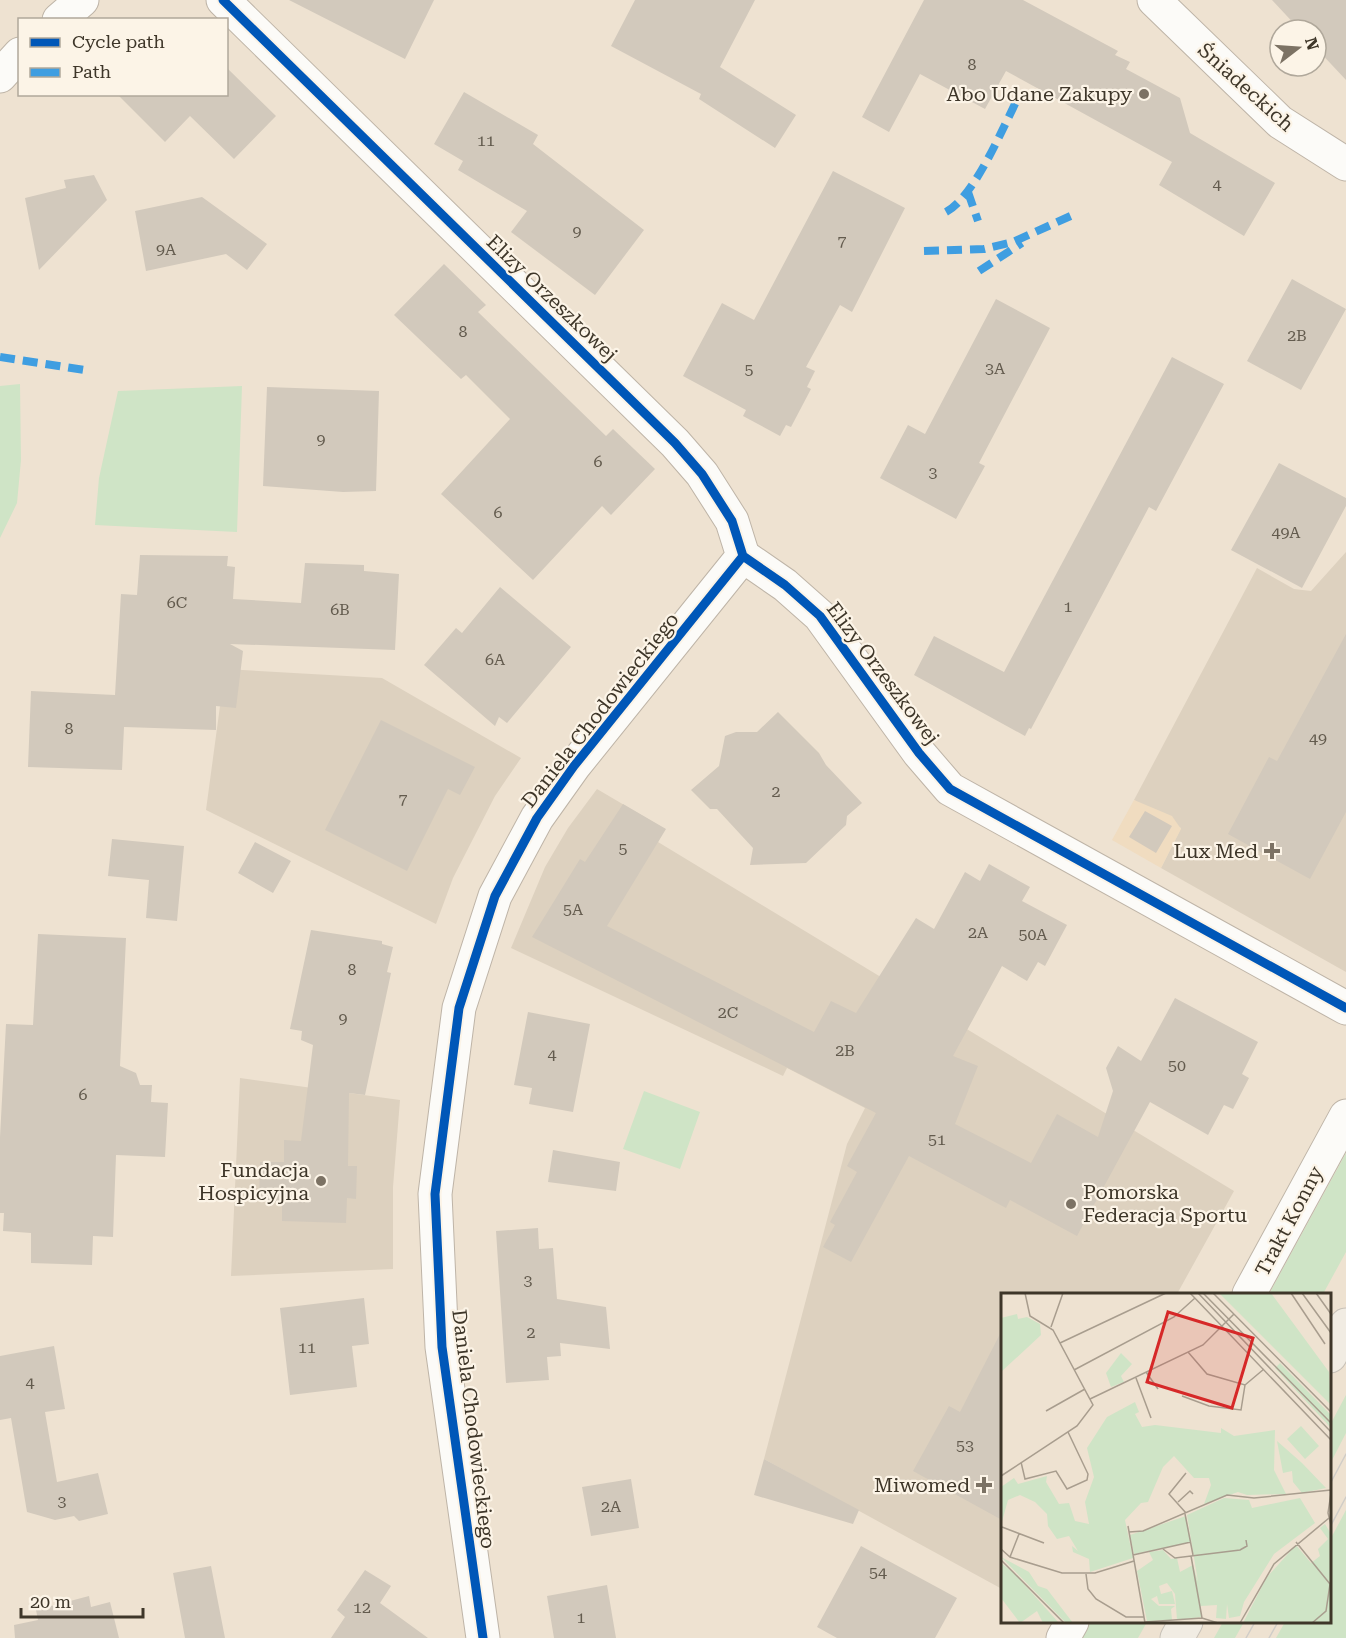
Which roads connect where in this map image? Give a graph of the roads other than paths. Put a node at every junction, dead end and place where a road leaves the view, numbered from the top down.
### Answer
1 (82, 0) edge
2 (223, 0) edge
3 (1154, 0) edge
4 (61, 18) edge
5 (18, 56) edge
6 (0, 76) edge
7 (1346, 164) edge
8 (743, 556) junction
9 (1346, 1008) edge
10 (1346, 1116) edge
11 (1250, 1293) edge
12 (1346, 1325) edge
13 (1331, 1352) edge
14 (1071, 1623) edge
15 (1185, 1623) edge
16 (483, 1638) edge
17 (1063, 1638) edge
18 (1177, 1638) edge

1 - 4 street
2 - 8 street, Elizy Orzeszkowej
3 - 7 street, Śniadeckich
5 - 6 street
8 - 9 street, Elizy Orzeszkowej
8 - 16 street, Daniela Chodowieckiego
10 - 11 street, Trakt Konny
12 - 13 main road
14 - 17 street
15 - 18 main road

